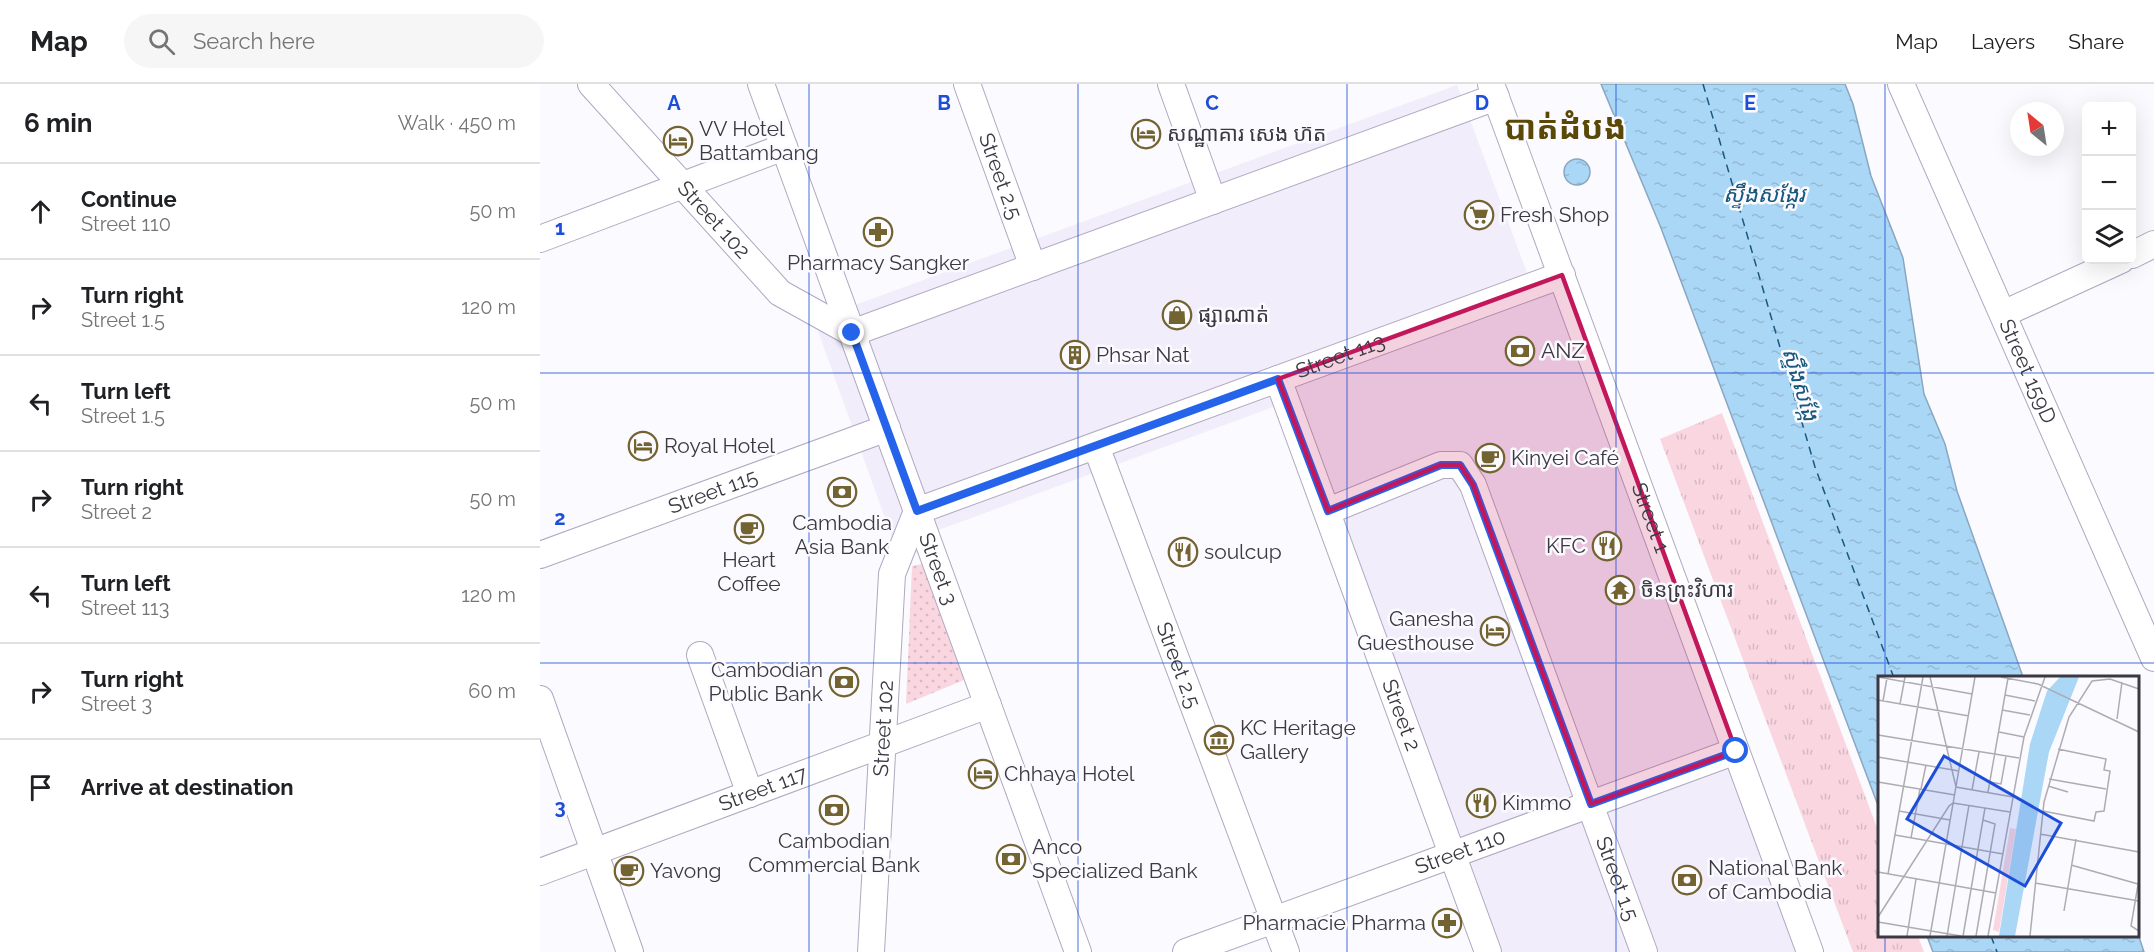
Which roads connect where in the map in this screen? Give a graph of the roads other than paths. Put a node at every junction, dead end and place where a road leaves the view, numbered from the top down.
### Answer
1 (591, 84) edge
2 (761, 84) edge
3 (967, 84) edge
4 (1171, 84) edge
5 (1901, 84) edge
6 (1493, 90) edge
7 (784, 147) junction
8 (683, 185) junction
9 (1213, 201) junction
10 (540, 238) edge
11 (2154, 244) edge
12 (2136, 253) edge
13 (2112, 264) edge
14 (1034, 267) junction
15 (1562, 275) junction
16 (2003, 314) junction
17 (852, 333) junction
18 (1278, 379) junction
19 (887, 428) junction
20 (1096, 446) junction
21 (917, 511) junction
22 (1328, 511) junction
23 (540, 555) edge
24 (700, 655) dead end
25 (2154, 658) edge
26 (540, 699) edge
27 (988, 705) junction
28 (881, 745) junction
29 (1736, 751) junction
30 (750, 794) junction
31 (1591, 804) junction
32 (596, 851) junction
33 (1452, 854) junction
34 (540, 872) edge
35 (1274, 919) junction
36 (630, 952) edge
37 (871, 952) edge
38 (1078, 952) edge
39 (1186, 952) edge
40 (1286, 952) edge
41 (1488, 952) edge
42 (1644, 952) edge
43 (1810, 952) edge

1 - 8 street, Street 102
2 - 7 street, Street 3
3 - 14 street, Street 2.5
4 - 9 street
5 - 16 street, Street 159D
6 - 9 street
6 - 15 street, Street 1
7 - 8 street
7 - 17 street, Street 3
8 - 10 street
8 - 17 street, Street 102
9 - 14 street
11 - 12 street
13 - 16 street
14 - 17 street
15 - 18 street, Street 113
15 - 29 street, Street 1
16 - 25 street, Street 159D
17 - 19 street, Street 3
18 - 20 street, Street 113
18 - 22 street, Street 2
19 - 21 street, Street 3
19 - 23 street, Street 115
20 - 21 street, Street 113
20 - 35 street, Street 2.5
21 - 27 street, Street 3
21 - 28 street, Street 102
22 - 31 street, Street 1.5
22 - 33 street, Street 2
24 - 30 street
26 - 32 street
27 - 28 street, Street 117
27 - 38 street, Street 3
28 - 30 street, Street 117
28 - 37 street, Street 102
29 - 31 street, Street 110
29 - 43 street, Street 1
30 - 32 street, Street 117
31 - 33 street, Street 110
31 - 42 street, Street 1.5
32 - 34 street, Street 117
32 - 36 street
33 - 35 street, Street 110
33 - 41 street, Street 2
35 - 39 street, Street 110
35 - 40 street, Street 2.5

